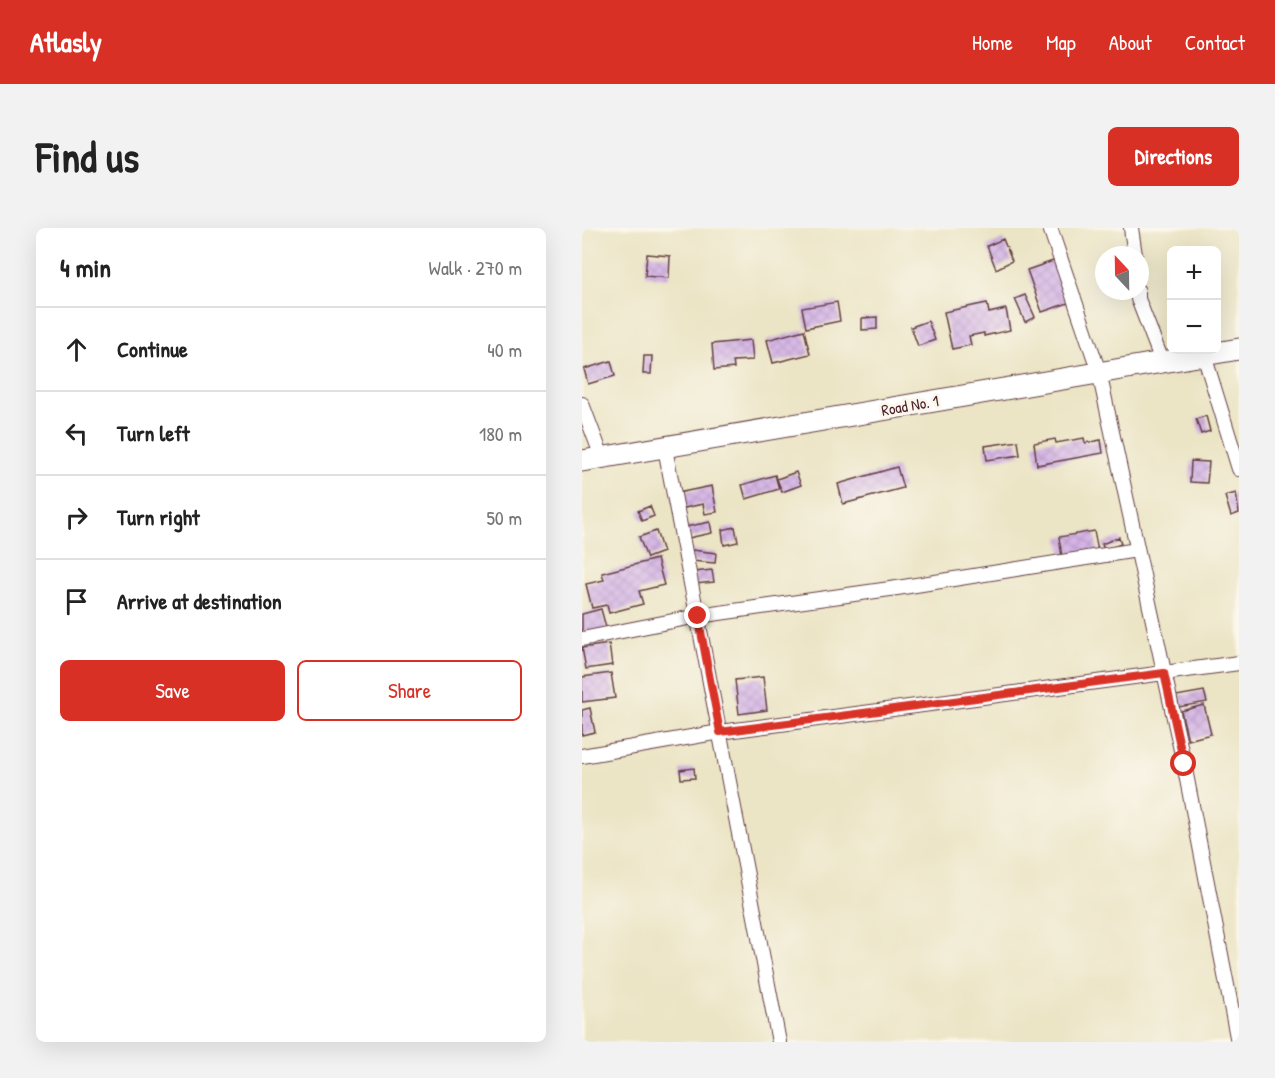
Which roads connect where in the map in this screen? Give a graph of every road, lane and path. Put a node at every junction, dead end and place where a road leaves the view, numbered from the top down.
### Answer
1 (1050, 228) edge
2 (1131, 228) edge
3 (1134, 246) edge
4 (1138, 300) edge
5 (1239, 349) edge
6 (1204, 355) junction
7 (1162, 361) junction
8 (1099, 372) junction
9 (582, 404) edge
10 (665, 448) junction
11 (592, 459) edge
12 (1239, 469) edge
13 (1137, 550) junction
14 (698, 616) junction
15 (582, 639) edge
16 (1239, 663) edge
17 (1164, 673) junction
18 (720, 732) junction
19 (582, 756) edge
20 (779, 1042) edge
21 (1238, 1042) edge

1 - 8 street
2 - 3 street
4 - 7 street
5 - 6 highway, Road No. 1
6 - 7 highway, Road No. 1
6 - 12 street
7 - 8 highway, Road No. 1
8 - 10 highway, Road No. 1
8 - 13 street
9 - 11 street
10 - 11 highway, Road No. 1
10 - 14 street
13 - 14 street
13 - 17 street
14 - 15 street
14 - 18 street
16 - 17 street
17 - 18 street
17 - 21 street
18 - 19 street
18 - 20 street

